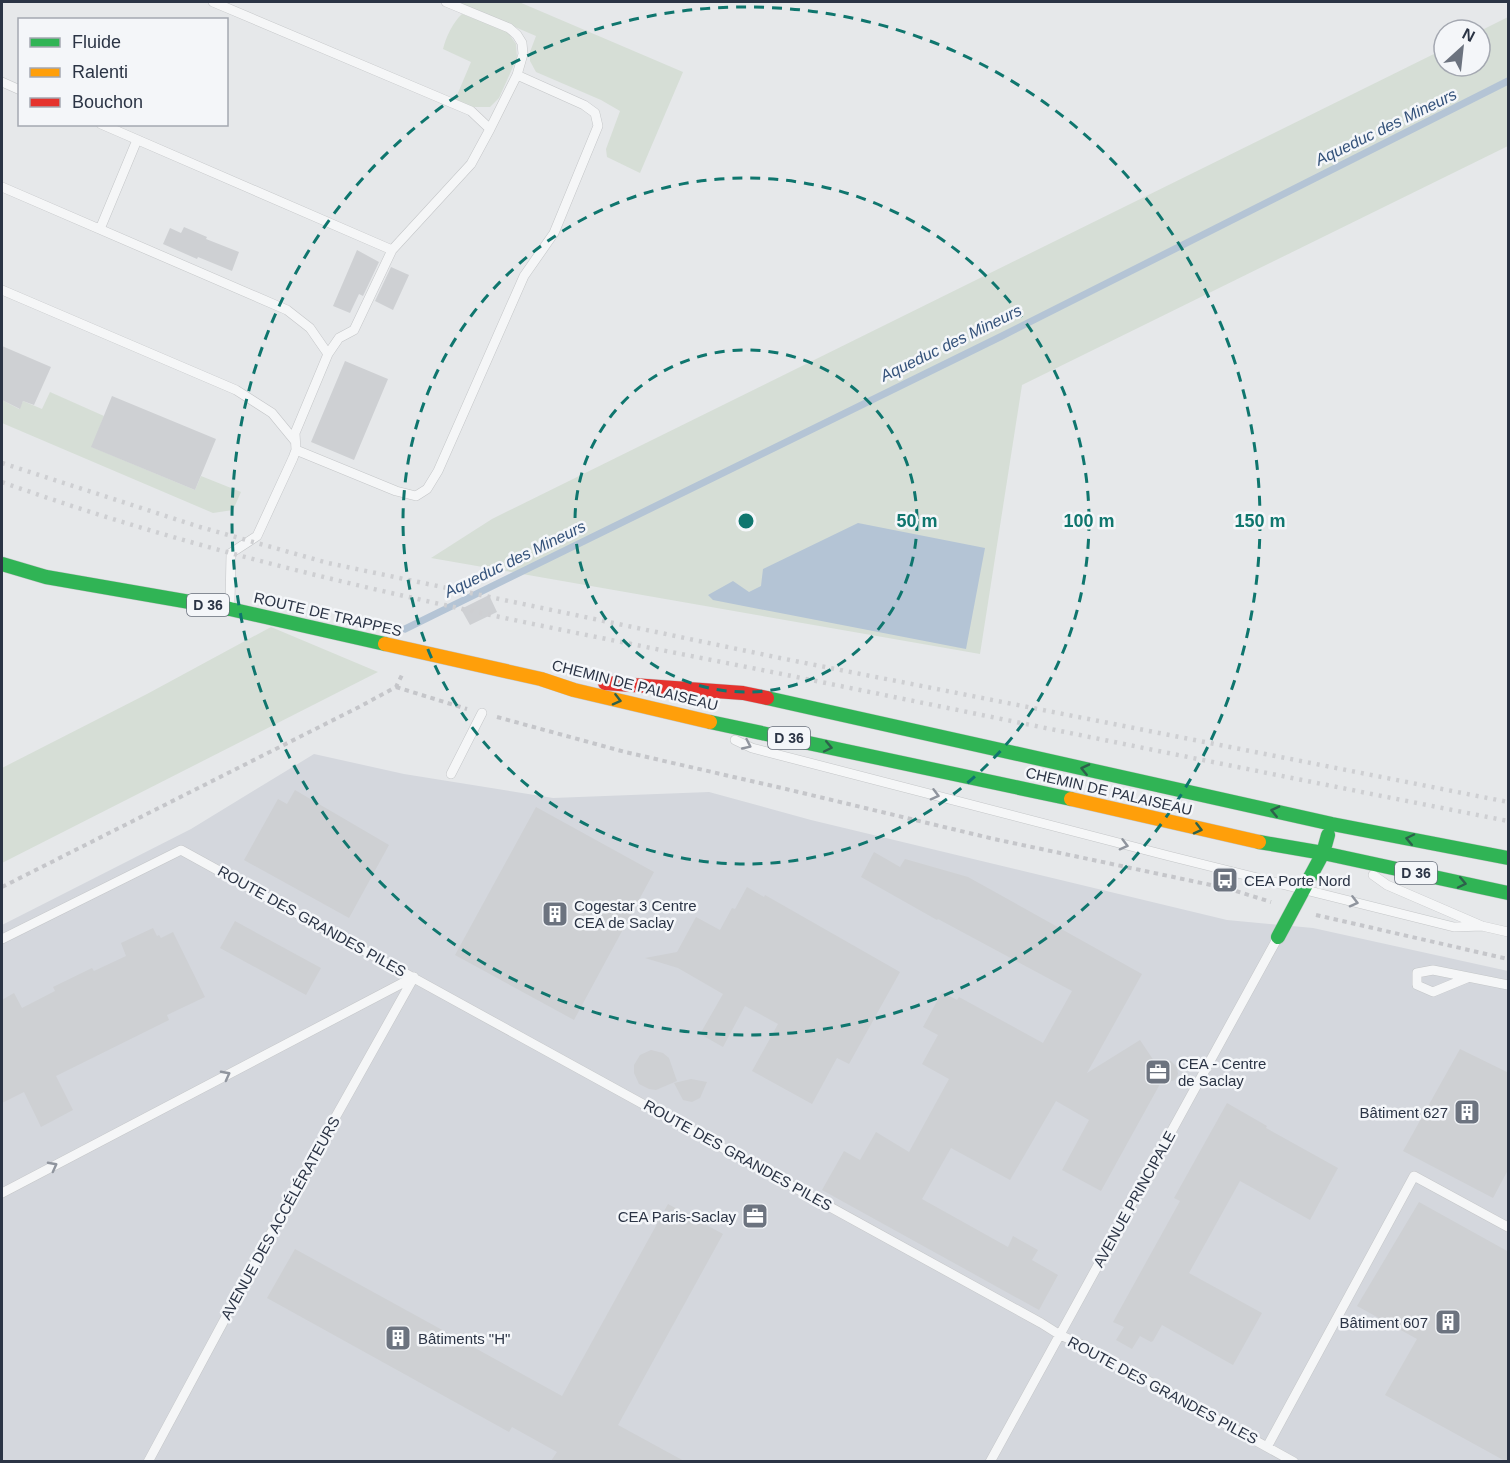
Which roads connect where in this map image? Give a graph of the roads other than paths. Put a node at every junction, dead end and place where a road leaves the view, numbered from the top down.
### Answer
1 (213, 2) edge
2 (446, 2) edge
3 (517, 75) junction
4 (2, 82) edge
5 (18, 89) edge
6 (105, 126) edge
7 (490, 129) junction
8 (137, 140) junction
9 (2, 187) edge
10 (100, 229) junction
11 (392, 250) junction
12 (2, 290) edge
13 (328, 354) junction
14 (296, 445) junction
15 (2, 564) edge
16 (230, 609) junction
17 (541, 679) junction
18 (482, 713) road end
19 (695, 719) junction
20 (451, 774) dead end
21 (1332, 824) junction
22 (1323, 853) junction
23 (1509, 858) edge
24 (1362, 861) junction
25 (1304, 890) junction
26 (1509, 893) edge
27 (1482, 926) junction
28 (1509, 932) edge
29 (1278, 937) joint
30 (2, 939) edge
31 (414, 977) junction
32 (1467, 978) junction
33 (1509, 985) edge
34 (2, 1193) edge
35 (1509, 1227) edge
36 (1060, 1335) junction
37 (1267, 1447) junction
38 (148, 1461) edge
39 (990, 1461) edge
40 (1294, 1461) edge

1 - 7 lane
2 - 3 lane
3 - 7 lane
3 - 14 lane
4 - 5 lane
6 - 8 lane
7 - 11 lane
8 - 10 lane
8 - 11 lane
9 - 10 lane
10 - 13 lane
11 - 13 lane
12 - 14 lane
13 - 14 lane
14 - 16 lane
15 - 16 main road, ROUTE DE TRAPPES / D 36
16 - 17 main road, ROUTE DE TRAPPES / D 36
17 -> 19 main road, CHEMIN DE PALAISEAU / D 36
21 -> 17 main road, CHEMIN DE PALAISEAU / D 36
18 - 20 lane
19 -> 22 main road, CHEMIN DE PALAISEAU / D 36
19 -> 25 lane
21 - 22 main road
23 -> 21 main road, CHEMIN DE PALAISEAU / D 36
21 - 24 lane
22 - 24 main road, CHEMIN DE PALAISEAU / D 36
22 - 25 main road
24 -> 26 main road, CHEMIN DE PALAISEAU / D 36
24 - 27 lane
25 -> 27 lane
25 - 29 main road
27 - 28 lane
29 - 36 lane, AVENUE PRINCIPALE
30 - 31 lane, ROUTE DES GRANDES PILES
34 -> 31 lane
31 - 36 lane, ROUTE DES GRANDES PILES
31 - 38 lane, AVENUE DES ACCÉLÉRATEURS
32 - 32 lane
32 - 33 lane
35 - 37 lane
36 - 37 lane, ROUTE DES GRANDES PILES
36 - 39 lane, AVENUE PRINCIPALE
37 - 40 lane, ROUTE DES GRANDES PILES

